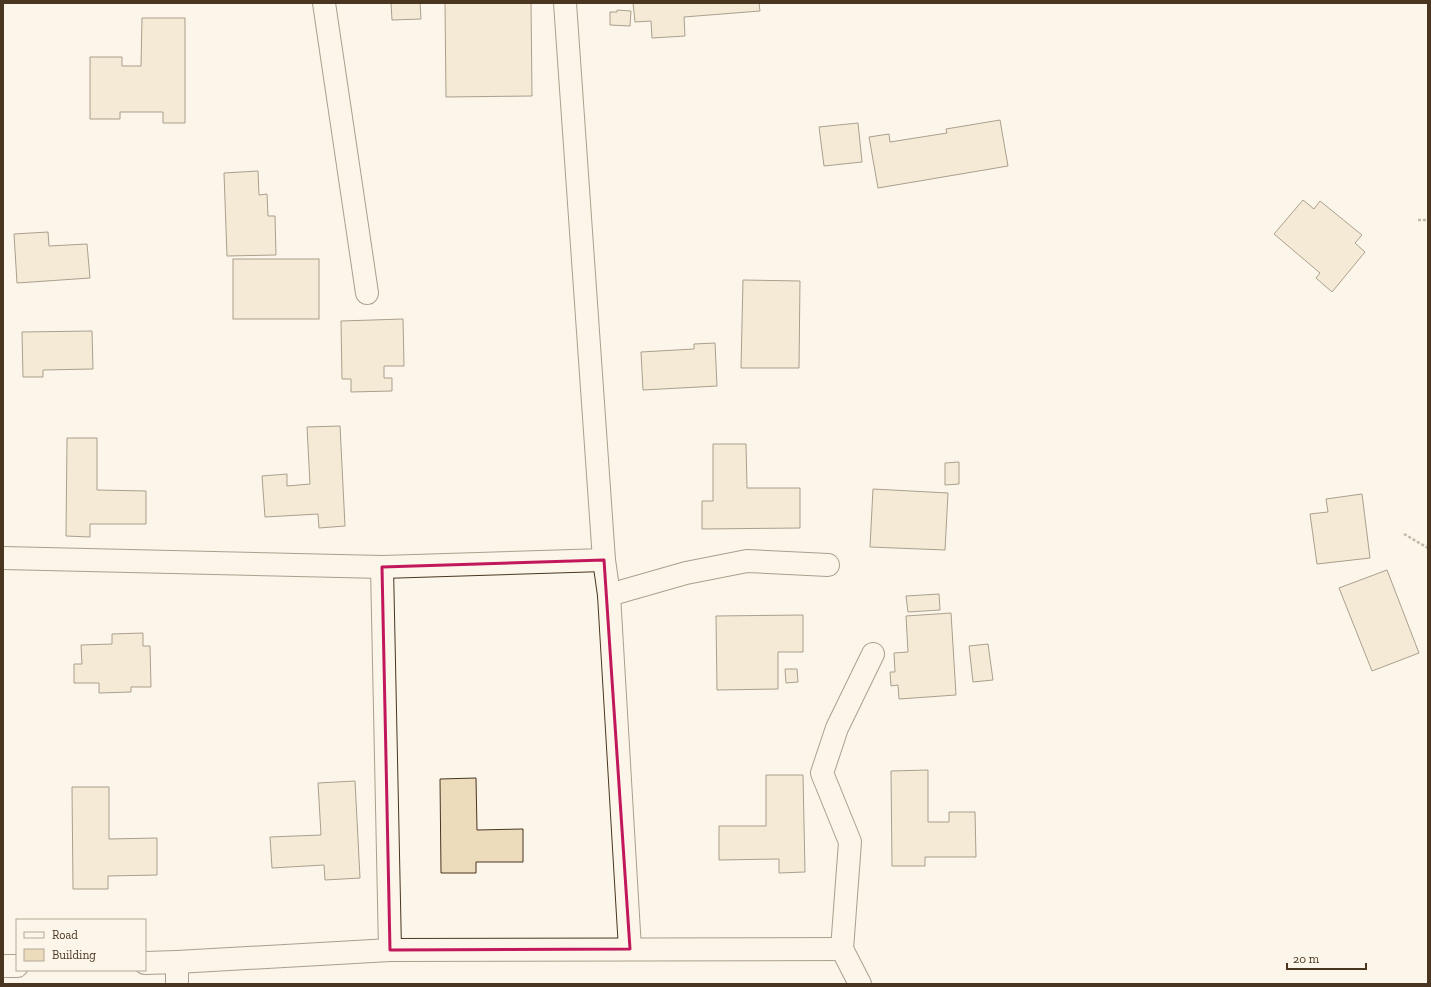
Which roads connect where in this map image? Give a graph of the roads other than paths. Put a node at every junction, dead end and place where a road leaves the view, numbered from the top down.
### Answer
1 (324, 3) edge
2 (565, 3) edge
3 (367, 293) dead end
4 (3, 558) edge
5 (604, 560) junction
6 (828, 565) dead end
7 (382, 567) junction
8 (609, 596) junction
9 (873, 654) dead end
10 (630, 948) junction
11 (842, 949) junction
12 (390, 950) junction
13 (177, 962) junction
14 (146, 963) edge
15 (3, 966) edge
16 (16, 966) edge
17 (177, 984) edge
18 (860, 984) edge

1 - 3 street
2 - 5 street
4 - 7 street
5 - 7 street
5 - 8 street
6 - 8 street
7 - 12 street
8 - 10 street
9 - 11 street
10 - 11 street
10 - 12 street
11 - 18 street
12 - 13 street
13 - 14 street
13 - 17 street
15 - 16 street

